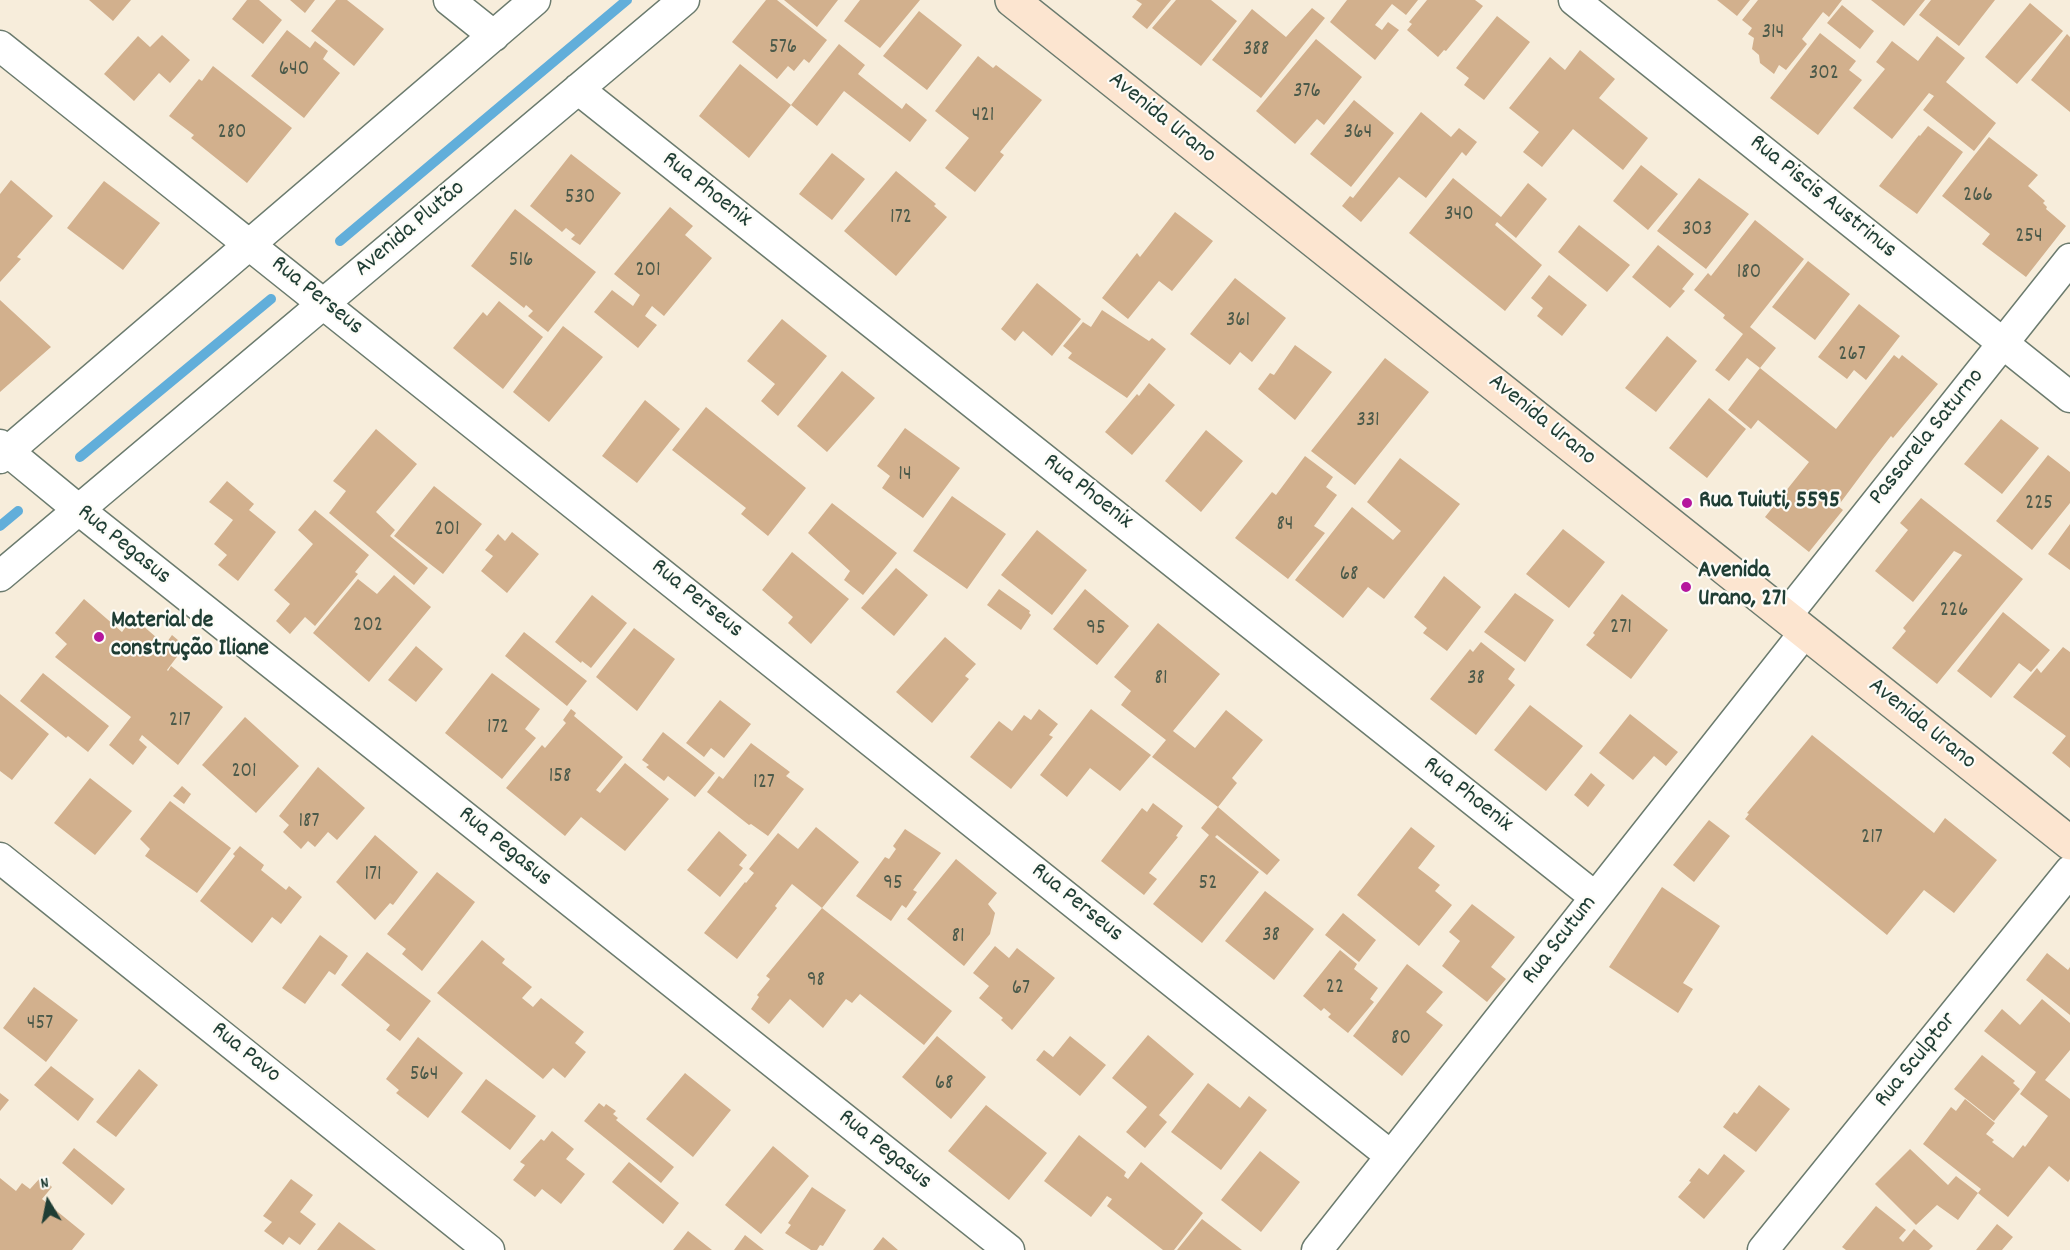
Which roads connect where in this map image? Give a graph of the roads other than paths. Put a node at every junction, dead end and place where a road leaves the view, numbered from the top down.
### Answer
1 (449, 0) edge
2 (535, 0) edge
3 (684, 0) edge
4 (1012, 0) edge
5 (1574, 0) edge
6 (494, 36) junction
7 (0, 46) edge
8 (578, 89) junction
9 (250, 244) junction
10 (2070, 259) edge
11 (324, 303) junction
12 (2003, 343) junction
13 (2070, 397) edge
14 (3, 451) edge
15 (79, 510) junction
16 (0, 576) edge
17 (1795, 624) junction
18 (2070, 843) edge
19 (0, 858) edge
20 (2070, 871) edge
21 (1595, 897) junction
22 (1391, 1156) junction
23 (489, 1250) edge
24 (1009, 1250) edge
25 (1317, 1250) edge
26 (1763, 1250) edge

1 - 6 street
2 - 6 street
3 - 8 street, Avenida Plutão
4 - 17 street, Avenida Urano
5 - 12 street, Rua Piscis Austrinus
6 - 9 street
7 - 9 street, Rua Perseus
8 - 11 street, Avenida Plutão
8 - 21 street, Rua Phoenix
9 - 11 street, Rua Perseus
9 - 14 street
10 - 12 street, Passarela Saturno
11 - 15 street, Avenida Plutão
11 - 22 street, Rua Perseus
12 - 13 street, Rua Piscis Austrinus
12 - 17 street, Passarela Saturno
14 - 15 street, Rua Pegasus
15 - 16 street, Avenida Plutão
15 - 24 street, Rua Pegasus
17 - 18 street, Avenida Urano
17 - 21 street, Rua Scutum
19 - 23 street, Rua Pavo
20 - 26 street, Rua Sculptor
21 - 22 street, Rua Scutum
22 - 25 street, Rua Scutum

